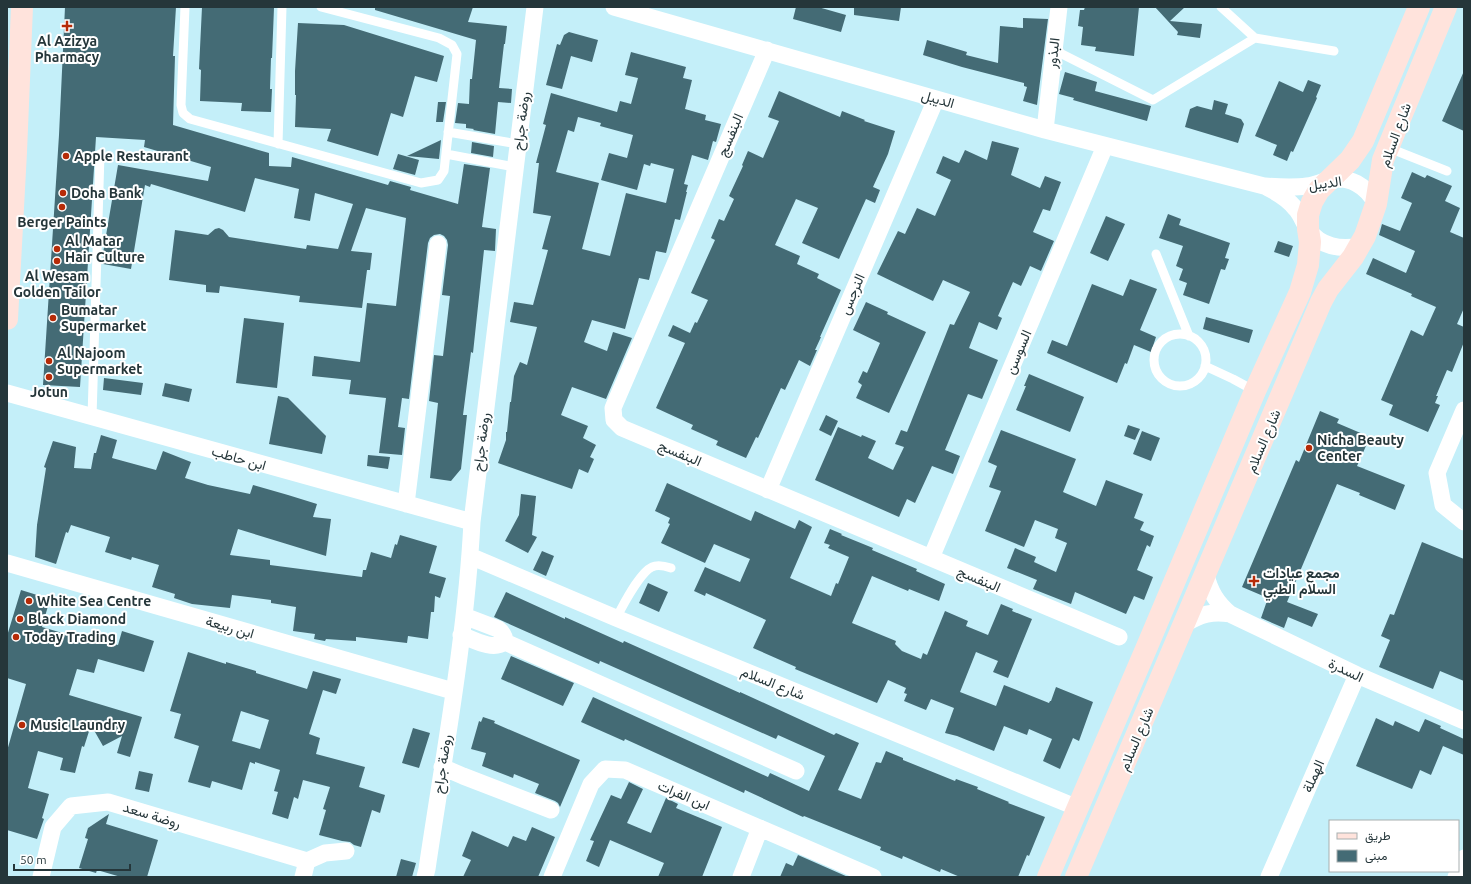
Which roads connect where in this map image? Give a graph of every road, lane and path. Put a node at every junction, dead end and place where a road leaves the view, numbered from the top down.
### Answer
1 (22, 7) edge
2 (185, 7) edge
3 (282, 7) edge
4 (322, 7) edge
5 (535, 7) edge
6 (614, 7) edge
7 (1058, 7) edge
8 (1221, 7) edge
9 (1419, 7) edge
10 (1446, 7) edge
11 (637, 10) edge
12 (1255, 38) junction
13 (21, 41) junction
14 (767, 50) junction
15 (1054, 50) junction
16 (1334, 51) dead end
17 (7, 61) edge
18 (936, 99) junction
19 (12, 119) edge
20 (1045, 130) junction
21 (448, 132) junction
22 (278, 144) junction
23 (518, 144) junction
24 (1105, 146) junction
25 (1389, 148) junction
26 (100, 154) dead end
27 (446, 154) junction
28 (515, 167) junction
29 (1447, 171) dead end
30 (1329, 180) junction
31 (1264, 186) junction
32 (1376, 204) junction
33 (1308, 229) junction
34 (438, 244) dead end
35 (1360, 246) junction
36 (1156, 254) dead end
37 (7, 318) edge
38 (1189, 336) junction
39 (1205, 366) junction
40 (1254, 391) junction
41 (7, 393) edge
42 (1464, 410) edge
43 (92, 417) junction
44 (768, 490) junction
45 (406, 504) junction
46 (472, 522) junction
47 (1464, 522) edge
48 (470, 556) junction
49 (931, 558) junction
50 (7, 563) edge
51 (671, 568) dead end
52 (1206, 575) junction
53 (1230, 614) junction
54 (464, 616) junction
55 (616, 618) junction
56 (1185, 624) junction
57 (461, 635) junction
58 (1120, 637) dead end
59 (505, 642) junction
60 (1357, 675) junction
61 (453, 691) junction
62 (1464, 721) edge
63 (442, 767) junction
64 (796, 771) dead end
65 (1078, 808) junction
66 (551, 810) dead end
67 (760, 828) junction
68 (346, 851) dead end
69 (1464, 858) edge
70 (305, 869) edge
71 (1459, 870) edge
72 (41, 877) edge
73 (424, 877) edge
74 (552, 877) edge
75 (741, 877) edge
76 (873, 877) edge
77 (1048, 877) edge
78 (1076, 877) edge
79 (1269, 877) edge

1 - 13 main road
2 - 22 lane
3 - 22 lane
4 - 21 lane
5 - 23 street, روضة جراح
6 - 11 street, الديبل
7 - 15 street, البذور
8 - 12 lane
9 - 30 main road, شارع السلام
10 - 25 main road, شارع السلام
11 - 14 street, الديبل
12 - 15 lane
12 - 16 lane
13 - 17 main road
13 - 19 main road
14 - 18 street, الديبل
14 - 44 street, البنفسج
15 - 20 street, البذور
18 - 20 street, الديبل
18 - 44 street, النرجس
19 - 37 main road
20 - 24 street, الديبل
21 - 23 lane
21 - 27 lane
22 - 27 lane
23 - 28 street, روضة جراح
24 - 31 street, الديبل
24 - 49 street, السوسن
25 - 29 lane
25 - 32 main road, شارع السلام
26 - 43 lane
27 - 28 lane
28 - 46 street, روضة جراح
30 - 31 street, الديبل
30 - 32 street, الديبل
30 - 33 main road, شارع السلام
31 - 33 street, الديبل
32 - 35 main road, شارع السلام
33 - 35 street, الديبل
33 - 40 main road, شارع السلام
34 - 45 street
35 - 52 main road, شارع السلام
36 - 38 lane
38 - 39 lane
38 - 39 lane
39 - 40 lane
40 - 65 main road, شارع السلام
41 - 43 street, ابن حاطب
42 - 47 street
43 - 45 street, ابن حاطب
44 - 49 street, البنفسج
45 - 46 street, ابن حاطب
46 - 48 street, روضة جراح
48 - 54 street, روضة جراح
48 - 55 street, شارع السلام
49 - 58 street, البنفسج
50 - 61 street, ابن ربيعة
51 - 55 lane
52 - 53 street, السدرة
52 - 56 main road, شارع السلام
53 - 56 street, السدرة
53 - 60 street, السدرة
54 - 57 street, روضة جراح
54 - 59 street
55 - 65 street, شارع السلام
56 - 78 main road, شارع السلام
57 - 59 street
57 - 61 street, روضة جراح
59 - 64 street
60 - 62 street, السدرة
60 - 79 street, الهملة
61 - 63 street, روضة جراح
63 - 66 street
63 - 73 street, روضة جراح
65 - 77 main road, شارع السلام
67 - 74 street, ابن الفرات
67 - 75 street
67 - 76 street, ابن الفرات
68 - 70 street, روضة سعد
69 - 71 street
70 - 72 street, روضة سعد

